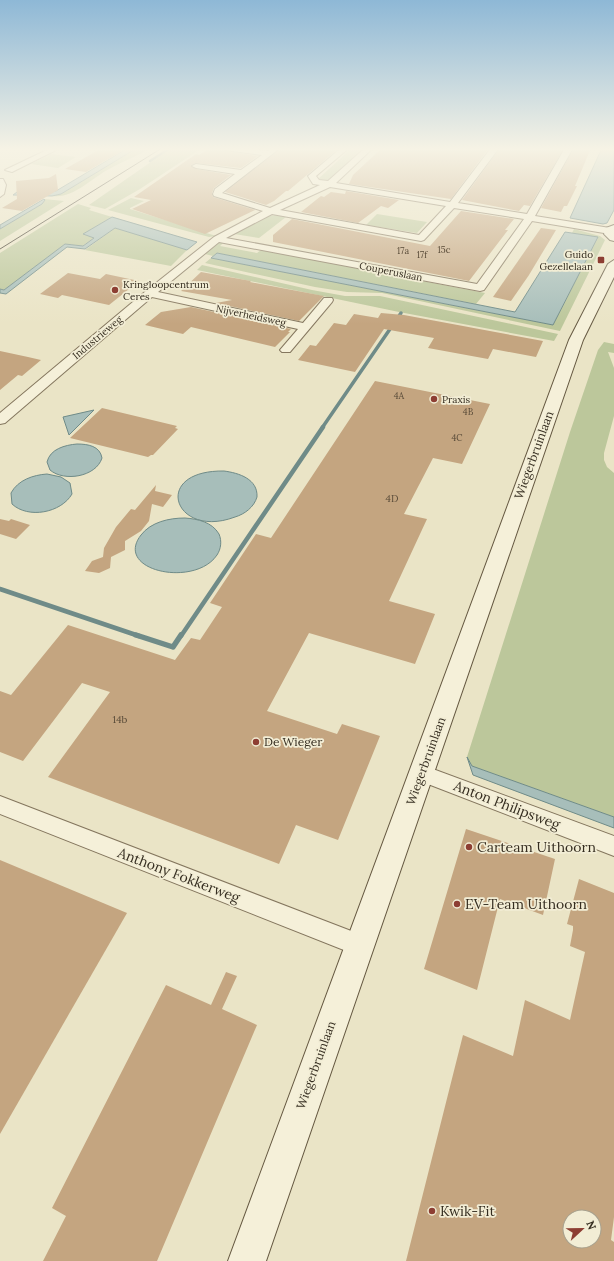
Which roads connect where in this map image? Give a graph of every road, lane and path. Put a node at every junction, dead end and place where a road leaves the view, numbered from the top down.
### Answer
1 (257, 207) edge
2 (279, 207) edge
3 (450, 207) edge
4 (463, 207) edge
5 (535, 207) edge
6 (270, 211) junction
7 (529, 218) junction
8 (613, 232) edge
9 (216, 240) junction
10 (614, 264) edge
11 (150, 293) junction
12 (328, 300) dead end
13 (305, 327) junction
14 (286, 350) dead end
15 (0, 420) edge
16 (422, 773) junction
17 (0, 805) edge
18 (614, 846) edge
19 (359, 945) junction
20 (247, 1261) edge

1 - 6 street
2 - 6 street, Industrieweg
3 - 6 street
4 - 7 street
5 - 7 street
6 - 9 street, Industrieweg
7 - 8 street
7 - 9 street, Couperuslaan
9 - 11 street, Industrieweg
10 - 16 street, Wiegerbruinlaan
11 - 13 street, Nijverheidsweg
11 - 15 street, Industrieweg
12 - 13 street, Nijverheidsweg
13 - 14 street, Nijverheidsweg
16 - 18 street, Anton Philipsweg
16 - 19 street, Wiegerbruinlaan
17 - 19 street, Anthony Fokkerweg
19 - 20 street, Wiegerbruinlaan

